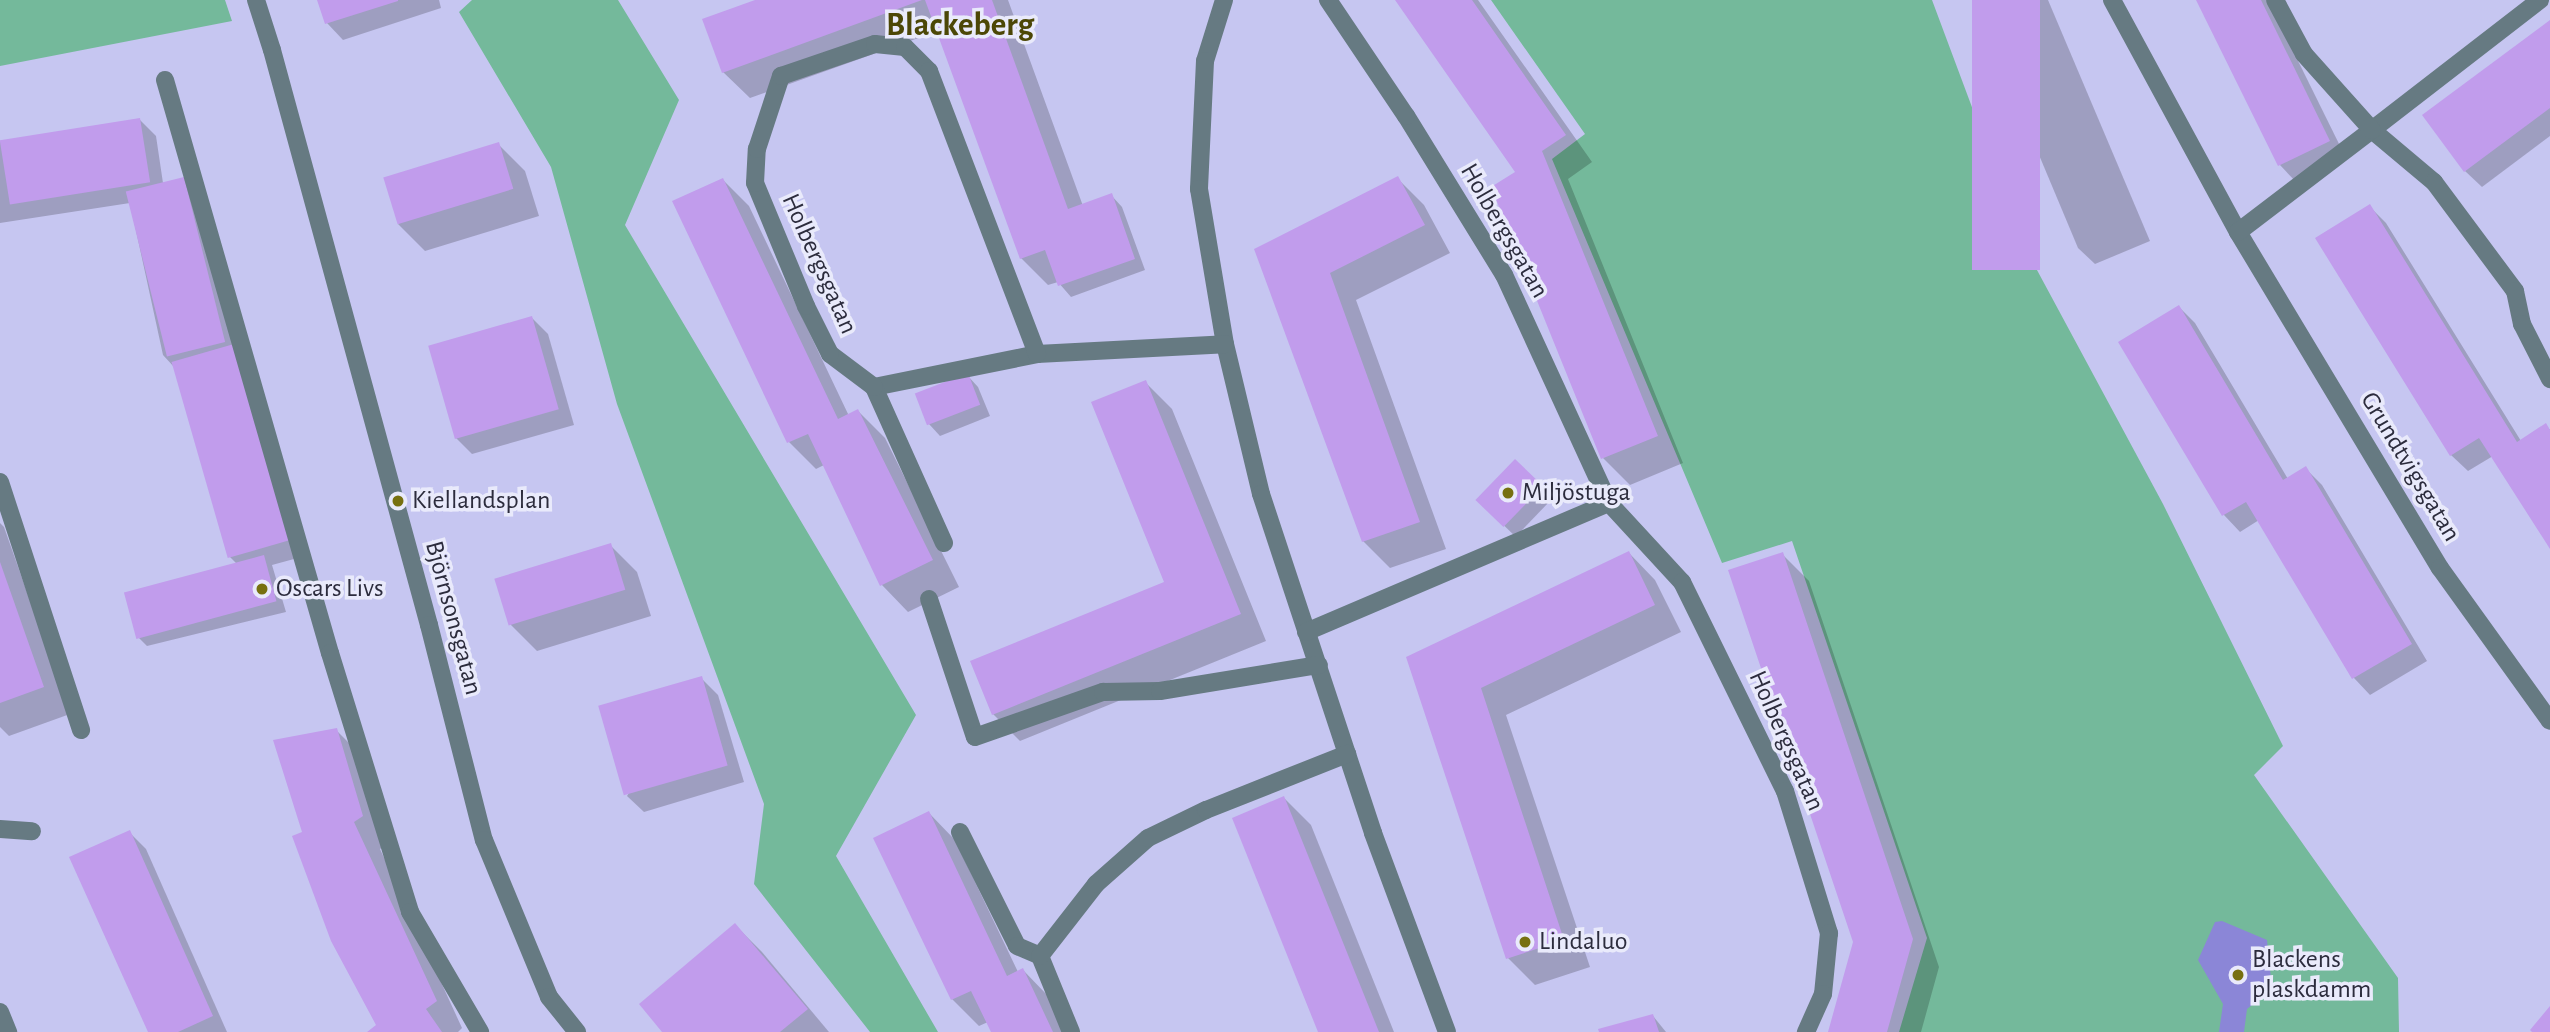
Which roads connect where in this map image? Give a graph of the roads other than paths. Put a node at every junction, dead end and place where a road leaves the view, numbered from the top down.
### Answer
1 (256, 0) edge
2 (1224, 0) edge
3 (1328, 0) edge
4 (2112, 0) edge
5 (2275, 0) edge
6 (2540, 0) edge
7 (165, 80) dead end
8 (2372, 130) junction
9 (2238, 232) junction
10 (1225, 344) junction
11 (1037, 354) junction
12 (2550, 379) edge
13 (874, 387) junction
14 (0, 482) edge
15 (1609, 503) junction
16 (944, 543) dead end
17 (929, 599) dead end
18 (1306, 632) junction
19 (1319, 665) junction
20 (2550, 720) edge
21 (81, 730) dead end
22 (1348, 754) junction
23 (0, 829) edge
24 (32, 831) dead end
25 (960, 832) dead end
26 (1040, 956) junction
27 (0, 1012) edge
28 (8, 1032) edge
29 (480, 1032) edge
30 (577, 1032) edge
31 (1072, 1032) edge
32 (1447, 1032) edge
33 (1806, 1032) edge

1 - 30 street, Björnsonsgatan
2 - 10 street
3 - 15 street, Holbergsgatan
4 - 9 street, Grundtvigsgatan
5 - 8 street
6 - 8 street
7 - 29 street
8 - 9 street
8 - 12 street
9 - 20 street, Grundtvigsgatan
10 - 11 street
10 - 18 street
11 - 13 street
11 - 13 street, Holbergsgatan
13 - 16 street, Holbergsgatan
14 - 21 street
15 - 18 street
15 - 33 street, Holbergsgatan
17 - 19 street
18 - 19 street
19 - 22 street
22 - 26 street
22 - 32 street
23 - 24 street
25 - 26 street
26 - 31 street
27 - 28 street

